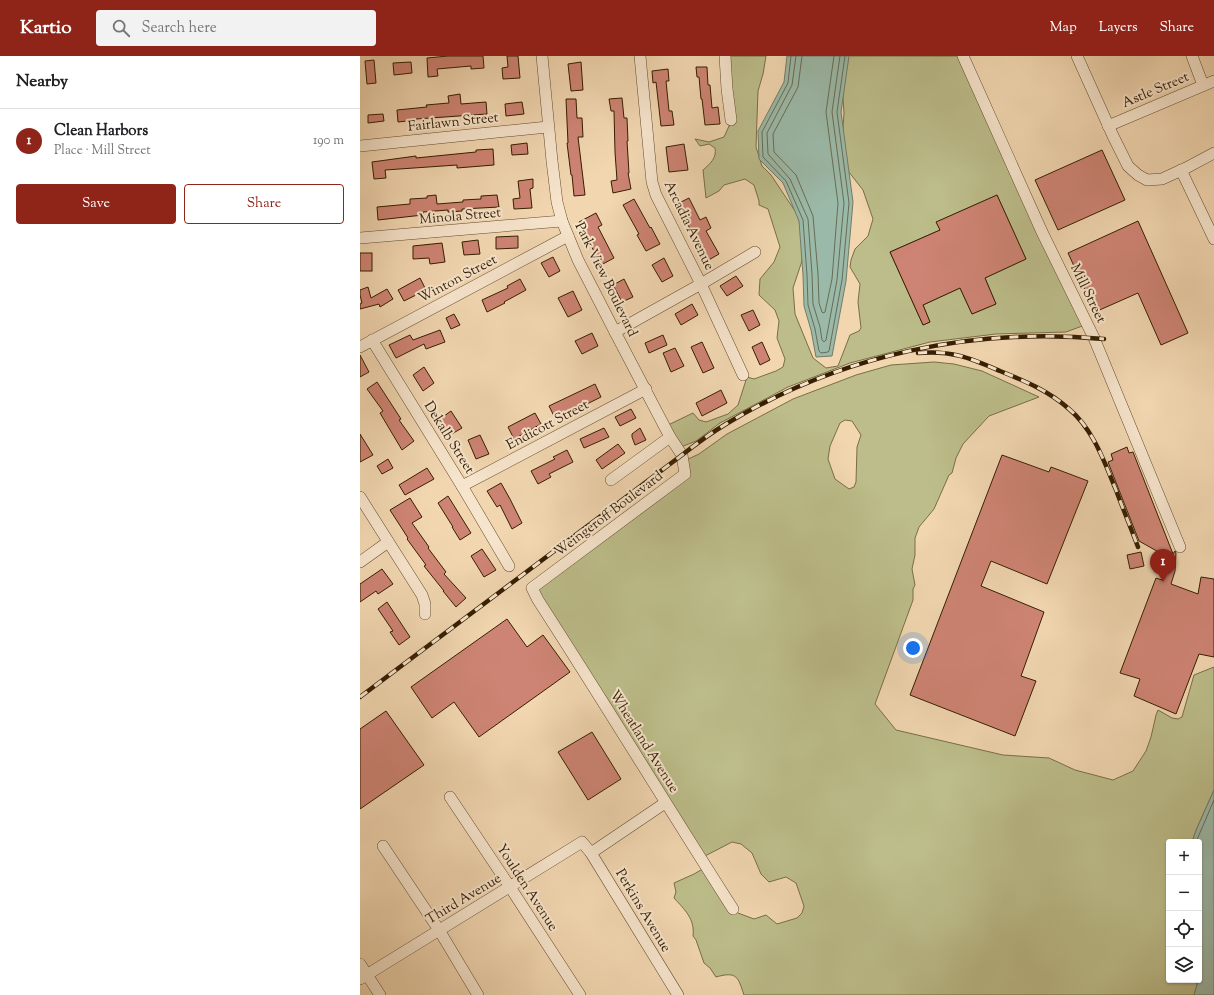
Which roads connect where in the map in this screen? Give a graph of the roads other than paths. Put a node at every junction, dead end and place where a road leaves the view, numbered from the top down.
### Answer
1 (542, 56) edge
2 (640, 56) edge
3 (725, 56) edge
4 (963, 56) edge
5 (1077, 56) edge
6 (1192, 56) edge
7 (1214, 81) edge
8 (1204, 85) junction
9 (731, 120) dead end
10 (1108, 126) junction
11 (548, 127) junction
12 (360, 146) edge
13 (1214, 153) edge
14 (1181, 170) junction
15 (562, 221) junction
16 (568, 236) junction
17 (360, 238) edge
18 (1214, 239) edge
19 (755, 252) dead end
20 (701, 284) junction
21 (615, 332) junction
22 (372, 340) junction
23 (361, 344) edge
24 (743, 375) dead end
25 (646, 389) junction
26 (670, 437) junction
27 (682, 455) joint
28 (611, 480) dead end
29 (462, 486) junction
30 (360, 497) edge
31 (388, 542) junction
32 (1180, 547) dead end
33 (360, 562) edge
34 (509, 566) dead end
35 (532, 588) joint
36 (425, 614) dead end
37 (450, 797) dead end
38 (665, 803) junction
39 (582, 842) joint
40 (383, 846) dead end
41 (591, 853) junction
42 (510, 887) junction
43 (733, 909) dead end
44 (439, 930) junction
45 (360, 964) edge
46 (363, 977) edge
47 (380, 995) edge
48 (478, 995) edge
49 (580, 995) edge
50 (678, 995) edge

1 - 11 street, Park View Boulevard
2 - 20 street, Arcadia Avenue
3 - 9 street
4 - 32 street, Mill Street
5 - 10 street
6 - 8 street
7 - 8 street, Astle Street
8 - 10 street, Astle Street
10 - 14 street
11 - 12 street, Fairlawn Street
11 - 15 street, Park View Boulevard
13 - 14 street
14 - 18 street
15 - 16 street, Park View Boulevard
15 - 17 street, Minola Street
16 - 21 street, Park View Boulevard
16 - 22 street, Winton Street
19 - 20 street
20 - 21 street
20 - 24 street, Arcadia Avenue
21 - 25 street, Park View Boulevard
22 - 23 street, Winton Street
22 - 29 street, Dekalb Street
25 - 26 street, Park View Boulevard
25 - 29 street, Endicott Street
26 - 27 street, Park View Boulevard
26 - 28 street
27 - 35 street, Weingeroff Boulevard
29 - 34 street, Dekalb Street
30 - 31 street
31 - 33 street
31 - 36 street
35 - 38 street, Wheatland Avenue
37 - 42 street, Youlden Avenue
38 - 41 street
38 - 43 street, Wheatland Avenue
39 - 41 street, Perkins Avenue
39 - 42 street, Third Avenue
40 - 44 street
41 - 50 street, Perkins Avenue
42 - 44 street, Third Avenue
42 - 49 street, Youlden Avenue
44 - 46 street, Third Avenue
44 - 48 street
45 - 46 street
46 - 47 street

